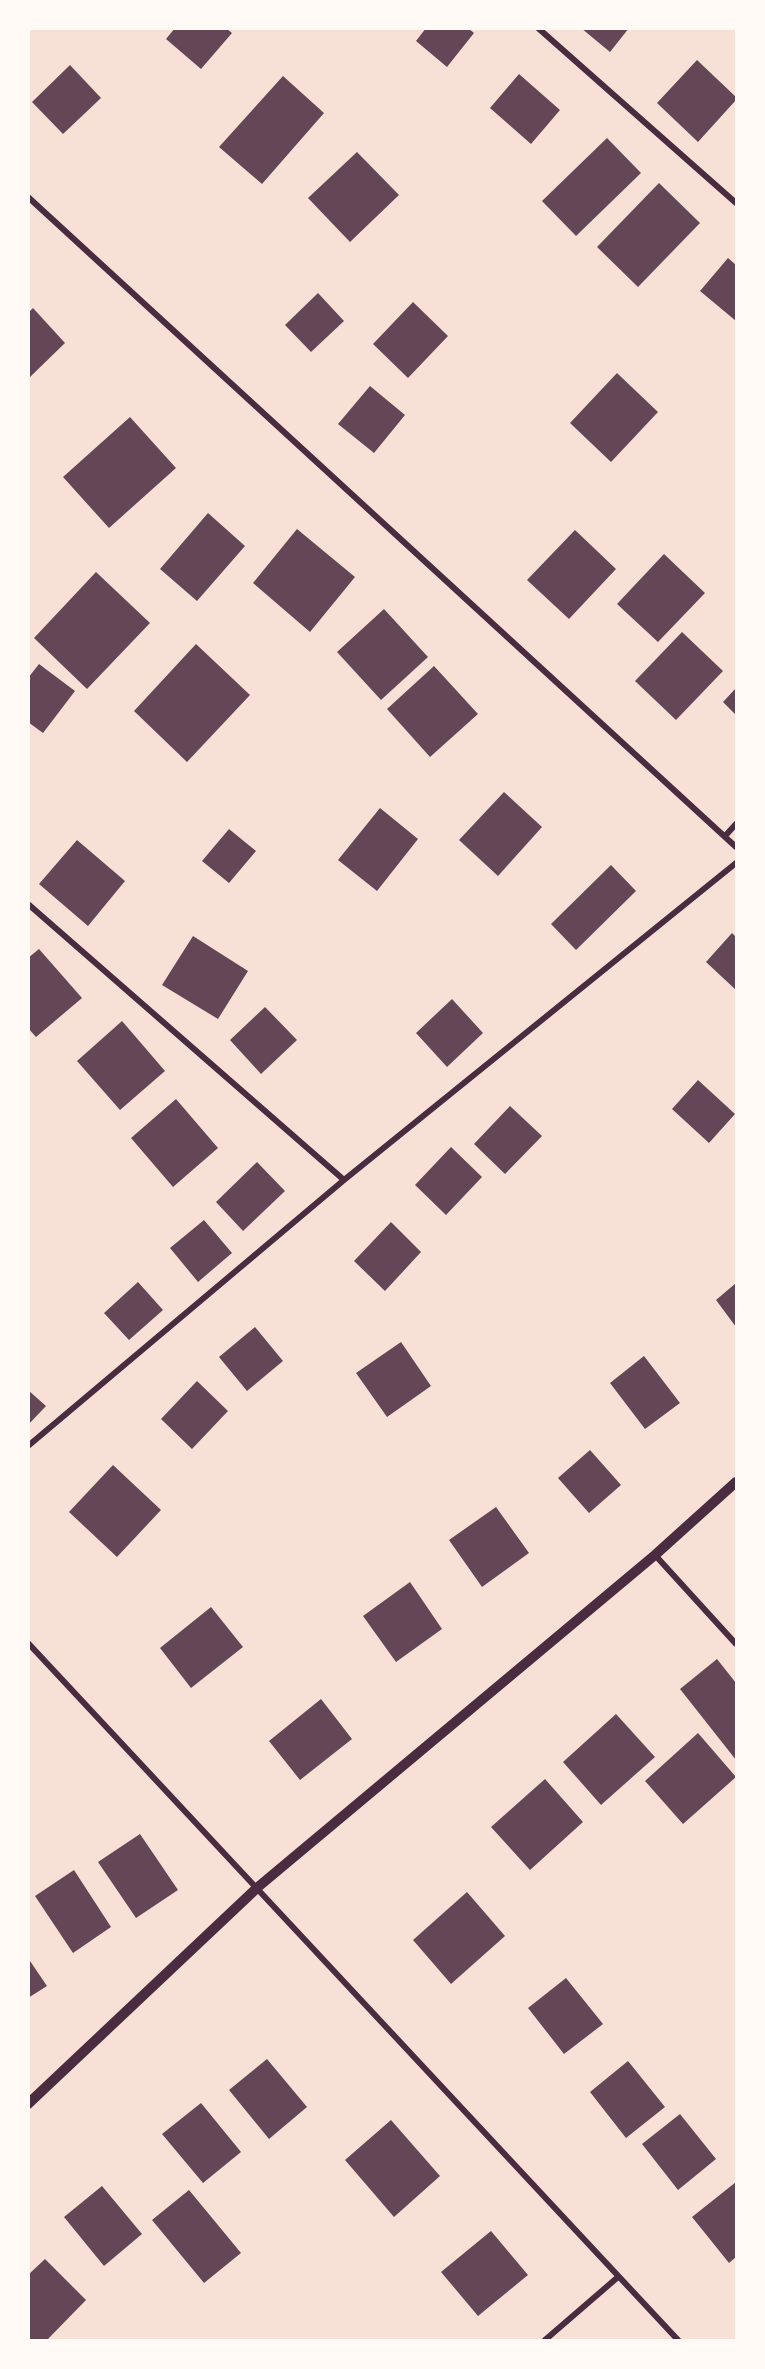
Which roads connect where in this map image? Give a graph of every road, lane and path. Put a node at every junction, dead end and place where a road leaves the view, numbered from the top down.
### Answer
1 (537, 28) edge
2 (28, 197) edge
3 (736, 203) edge
4 (736, 824) edge
5 (725, 836) junction
6 (736, 847) edge
7 (736, 862) edge
8 (28, 904) edge
9 (344, 1180) junction
10 (28, 1446) edge
11 (736, 1482) edge
12 (655, 1556) junction
13 (28, 1642) edge
14 (736, 1644) edge
15 (258, 1887) junction
16 (28, 2104) edge
17 (618, 2277) junction
18 (545, 2340) edge
19 (678, 2340) edge

1 - 3 street
2 - 5 street
4 - 5 street
5 - 6 street
7 - 9 street
8 - 9 street
9 - 10 street
11 - 12 street
12 - 14 street
12 - 15 street
13 - 15 street
15 - 16 street
15 - 17 street
17 - 18 street
17 - 19 street

